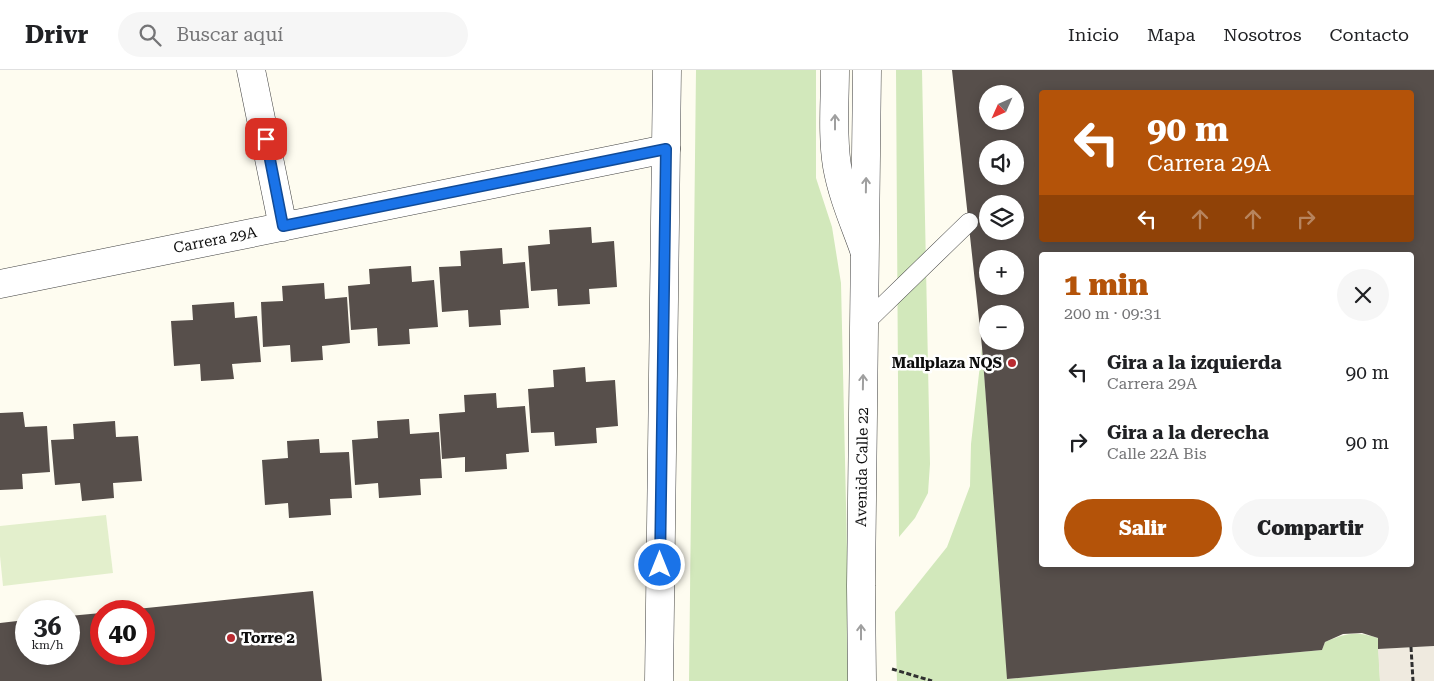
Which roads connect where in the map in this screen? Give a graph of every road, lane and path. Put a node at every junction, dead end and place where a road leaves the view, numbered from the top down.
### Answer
1 (251, 70) edge
2 (667, 70) edge
3 (835, 70) edge
4 (867, 70) edge
5 (666, 149) junction
6 (969, 222) dead end
7 (283, 226) junction
8 (865, 254) junction
9 (0, 284) edge
10 (864, 324) junction
11 (1411, 647) dead end
12 (861, 669) edge
13 (659, 681) edge
14 (932, 681) edge
15 (1413, 681) edge

1 - 7 street
2 - 5 street
8 -> 3 street, Avenida Calle 22
8 -> 4 street, Avenida Calle 22
5 - 7 street, Carrera 29A
5 - 13 street
6 - 10 lane
7 - 9 street, Carrera 29A
8 - 10 street, Avenida Calle 22
12 -> 10 street, Avenida Calle 22
11 - 15 path
12 - 14 path

